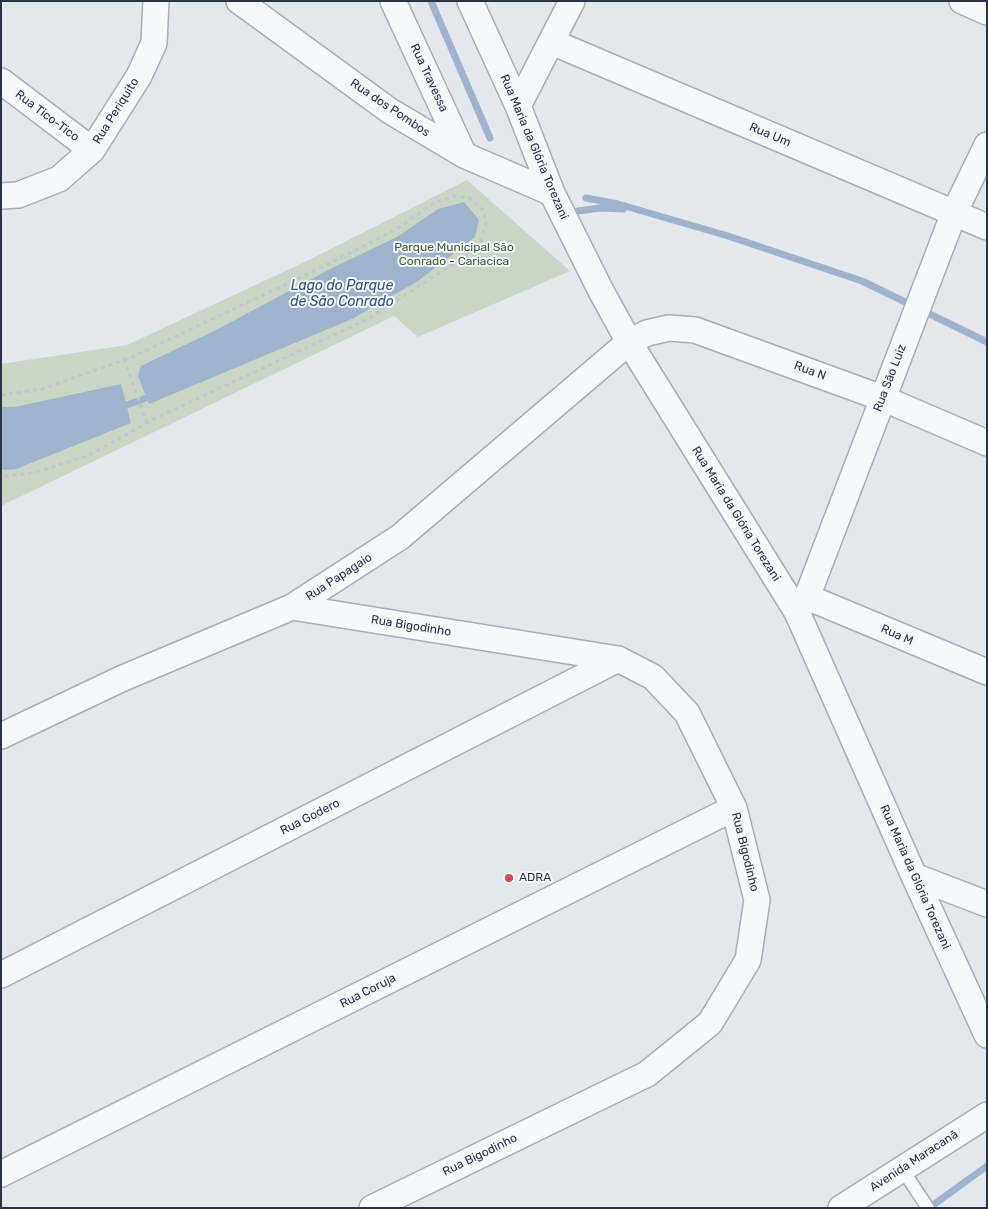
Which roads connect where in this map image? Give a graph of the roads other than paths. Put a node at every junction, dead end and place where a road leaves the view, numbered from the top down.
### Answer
1 (156, 1) edge
2 (239, 1) edge
3 (393, 1) edge
4 (470, 1) edge
5 (572, 1) edge
6 (962, 1) edge
7 (987, 12) edge
8 (552, 42) junction
9 (1, 81) edge
10 (518, 106) junction
11 (987, 145) edge
12 (92, 150) junction
13 (464, 155) junction
14 (552, 194) junction
15 (1, 196) edge
16 (954, 213) junction
17 (987, 227) edge
18 (629, 342) junction
19 (882, 398) junction
20 (987, 443) edge
21 (802, 605) junction
22 (292, 607) junction
23 (618, 659) junction
24 (987, 672) edge
25 (1, 736) edge
26 (734, 808) junction
27 (914, 876) junction
28 (987, 904) edge
29 (1, 975) edge
30 (987, 1035) edge
31 (987, 1115) edge
32 (902, 1169) junction
33 (1, 1174) edge
34 (372, 1208) edge
35 (841, 1208) edge
36 (928, 1208) edge

1 - 12 street, Rua Periquito
2 - 13 street, Rua dos Pombos
3 - 13 street, Rua Travessa
4 - 10 street, Rua Maria da Glória Torezani
5 - 8 street
6 - 7 street
8 - 10 street
8 - 16 street, Rua Um
9 - 12 street, Rua Tico-Tico
10 - 14 street, Rua Maria da Glória Torezani
11 - 16 street, Rua São Luiz
12 - 15 street, Rua Periquito
13 - 14 street, Rua dos Pombos
14 - 18 street, Rua Maria da Glória Torezani
16 - 17 street, Rua Um
16 - 19 street, Rua São Luiz
18 - 19 street, Rua N
18 - 21 street, Rua Maria da Glória Torezani
18 - 22 street, Rua Papagaio
19 - 20 street, Rua N
19 - 21 street, Rua São Luiz
21 - 24 street, Rua M
21 - 27 street, Rua Maria da Glória Torezani
22 - 23 street, Rua Bigodinho
22 - 25 street, Rua Papagaio
23 - 26 street, Rua Bigodinho
23 - 29 street, Rua Godero
26 - 33 street, Rua Coruja
26 - 34 street, Rua Bigodinho
27 - 28 street
27 - 30 street, Rua Maria da Glória Torezani
31 - 32 street, Avenida Maracanã
32 - 35 street, Avenida Maracanã
32 - 36 lane

